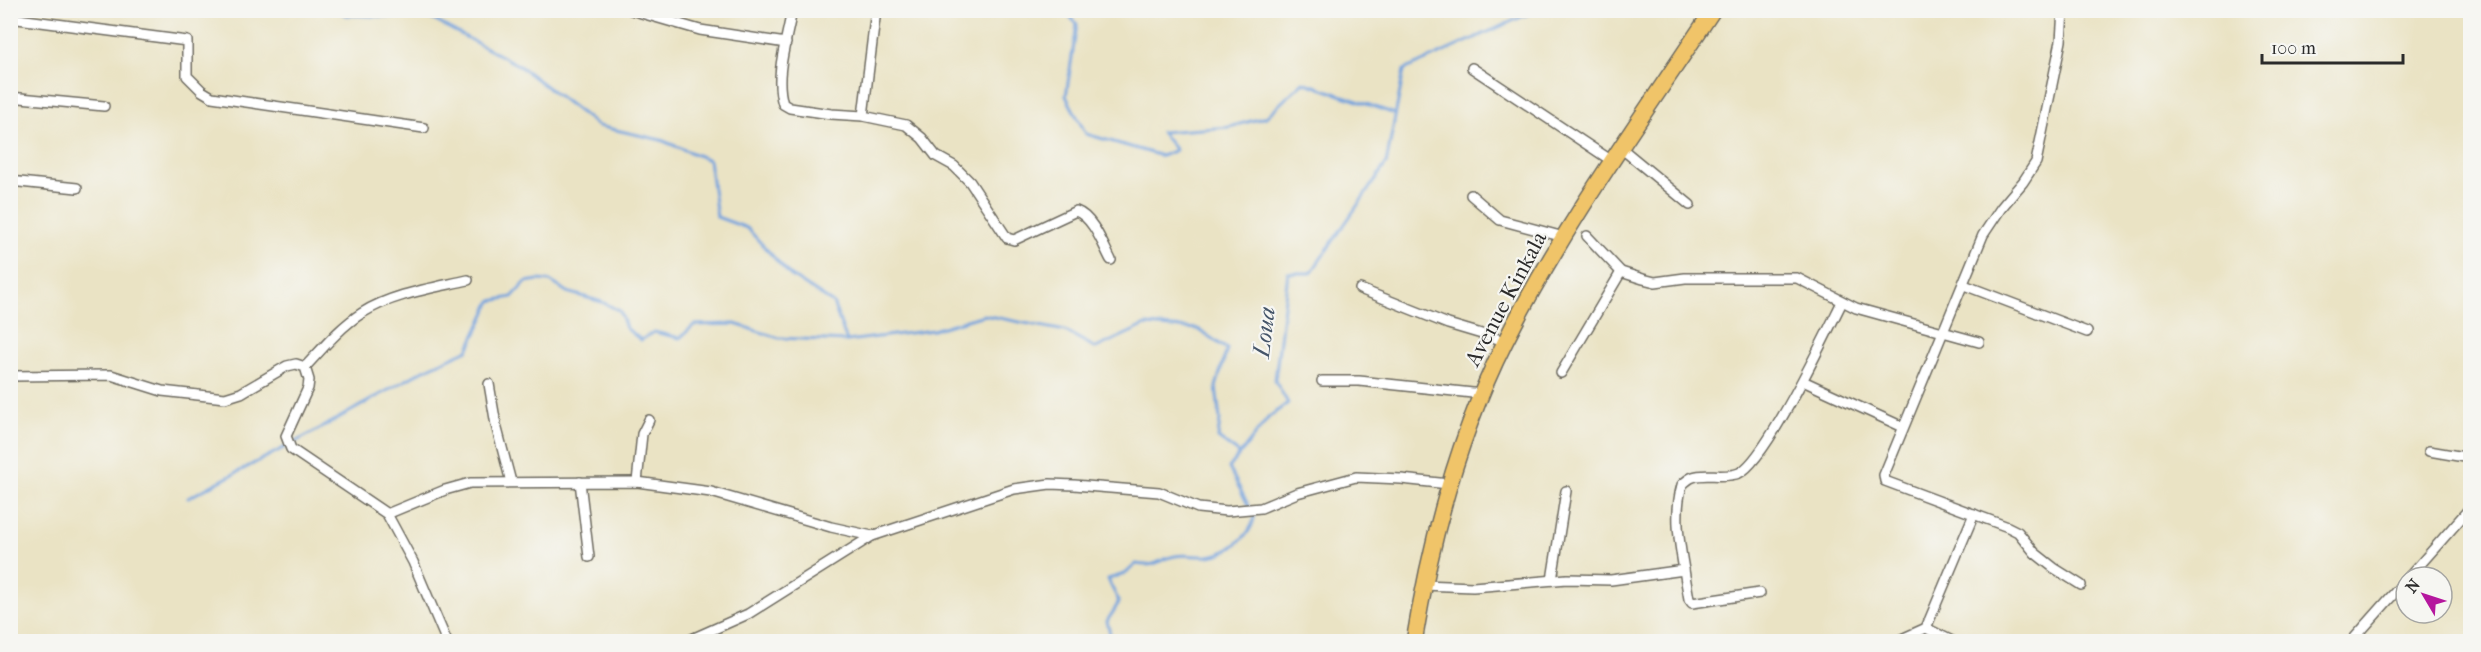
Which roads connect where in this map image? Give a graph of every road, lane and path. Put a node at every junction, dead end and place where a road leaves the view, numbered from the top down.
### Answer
1 (792, 10) edge
2 (876, 10) edge
3 (1713, 10) edge
4 (2063, 10) edge
5 (637, 11) edge
6 (10, 18) edge
7 (786, 43) junction
8 (1472, 68) dead end
9 (10, 97) edge
10 (104, 106) dead end
11 (863, 116) junction
12 (424, 128) dead end
13 (1617, 155) junction
14 (10, 181) edge
15 (77, 188) dead end
16 (1471, 195) dead end
17 (1689, 205) dead end
18 (1587, 236) dead end
19 (1564, 237) junction
20 (1111, 260) dead end
21 (1621, 272) junction
22 (468, 280) dead end
23 (1964, 285) junction
24 (1360, 289) dead end
25 (1842, 303) junction
26 (1943, 331) junction
27 (2087, 332) dead end
28 (1505, 341) junction
29 (1979, 342) dead end
30 (305, 367) junction
31 (1560, 373) dead end
32 (10, 376) edge
33 (1322, 381) dead end
34 (1803, 381) junction
35 (489, 384) dead end
36 (1482, 394) junction
37 (649, 420) dead end
38 (1903, 427) junction
39 (2429, 451) dead end
40 (2470, 458) edge
41 (511, 482) junction
42 (580, 482) junction
43 (637, 482) junction
44 (1449, 484) junction
45 (1566, 491) dead end
46 (2470, 508) edge
47 (387, 514) junction
48 (1974, 514) junction
49 (872, 536) junction
50 (589, 557) dead end
51 (2420, 565) edge
52 (1684, 570) junction
53 (1552, 580) junction
54 (1423, 585) junction
55 (2081, 585) dead end
56 (1760, 593) dead end
57 (2394, 594) edge
58 (1926, 628) junction
59 (447, 642) edge
60 (686, 642) edge
61 (1414, 642) edge
62 (1895, 642) edge
63 (1953, 642) edge
64 (2351, 642) edge

1 - 7 street
2 - 11 street
3 - 13 main road, Avenue Kinkala
4 - 23 street
5 - 7 street
6 - 12 street
7 - 11 street
8 - 13 street
9 - 10 street
11 - 20 street
13 - 17 street
13 - 19 main road, Avenue Kinkala
14 - 15 street
16 - 19 street
18 - 21 street
19 - 28 main road, Avenue Kinkala
21 - 25 street
21 - 31 street
22 - 30 street
23 - 26 street
23 - 27 street
24 - 28 street
25 - 26 street
25 - 34 street
26 - 29 street
26 - 38 street
28 - 36 main road, Avenue Kinkala
30 - 32 street
30 - 47 street
33 - 36 street
34 - 38 street
34 - 52 street
35 - 41 street
36 - 44 main road, Avenue Kinkala
37 - 43 street
38 - 48 street
39 - 40 street
41 - 42 street
41 - 47 street
42 - 43 street
42 - 50 street
43 - 49 street
44 - 49 street
44 - 54 main road, Avenue Kinkala
45 - 53 street
46 - 51 street
47 - 59 street
48 - 55 street
48 - 58 street
49 - 60 street
52 - 53 street
52 - 56 street
53 - 54 street
54 - 61 main road, Avenue Kinkala
57 - 64 street
58 - 62 street
58 - 63 street

